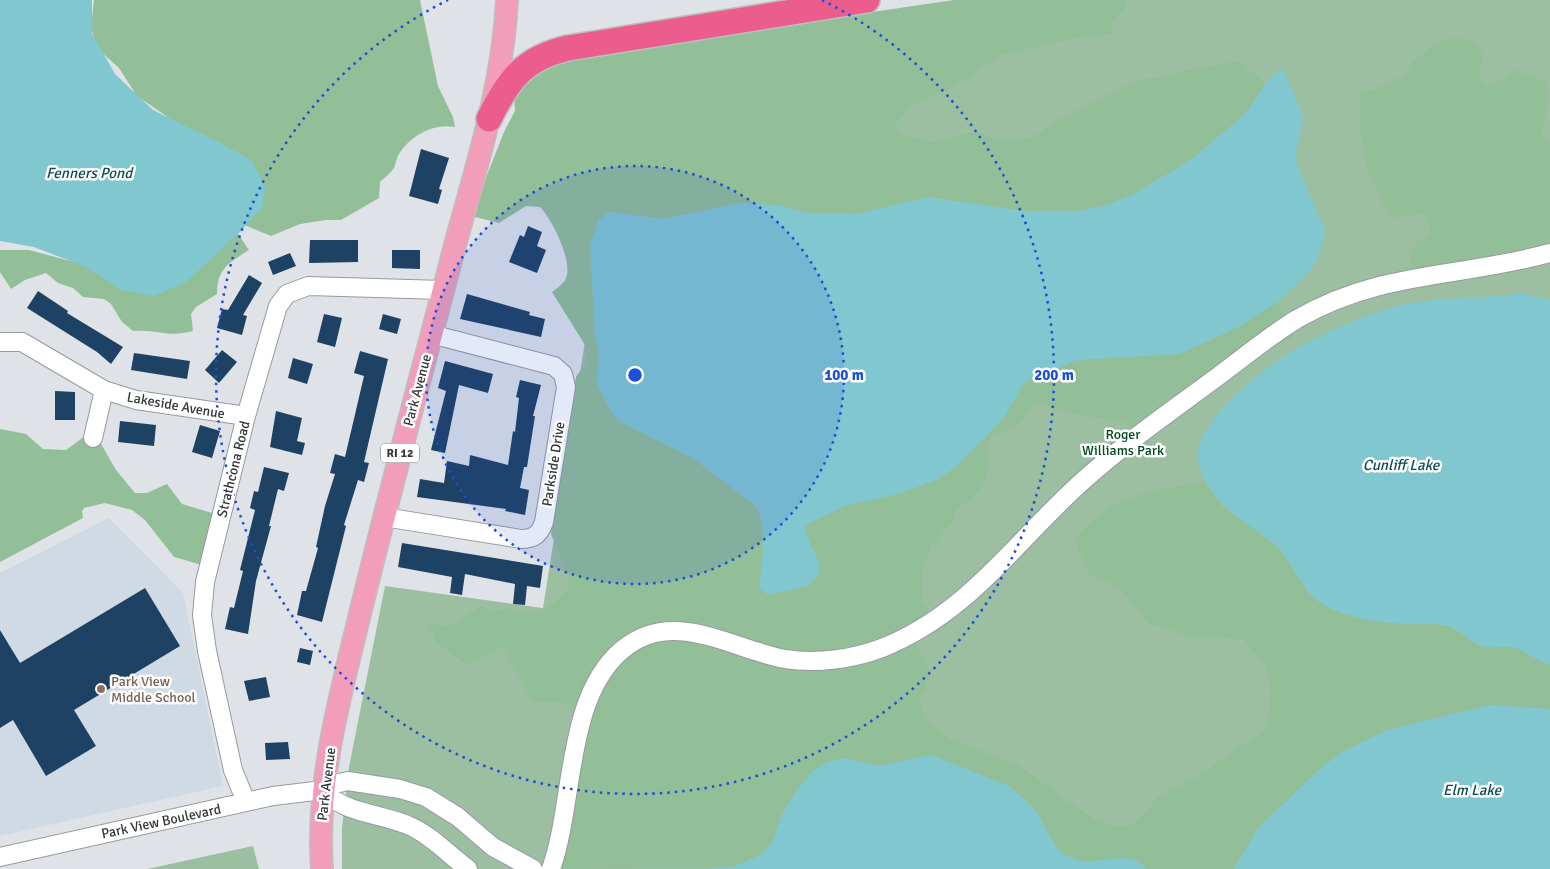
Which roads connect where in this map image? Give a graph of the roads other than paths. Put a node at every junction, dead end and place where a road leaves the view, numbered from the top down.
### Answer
1 (507, 0) edge
2 (867, 0) edge
3 (489, 119) junction
4 (1550, 253) edge
5 (443, 290) junction
6 (431, 334) junction
7 (0, 342) edge
8 (104, 390) junction
9 (246, 416) junction
10 (93, 438) dead end
11 (384, 517) junction
12 (323, 790) junction
13 (246, 802) junction
14 (0, 857) edge
15 (322, 869) edge
16 (468, 869) edge
17 (534, 869) edge
18 (551, 869) edge

1 - 3 main road, Park Avenue / RI 12
2 - 3 highway
3 - 5 main road, Park Avenue / RI 12
4 - 18 street
5 - 6 main road, Park Avenue / RI 12
5 - 9 street, Strathcona Road
6 - 11 main road, Park Avenue / RI 12
6 - 11 street, Parkside Drive
7 - 8 street, Lakeside Avenue
8 - 9 street, Lakeside Avenue
8 - 10 street
9 - 13 street, Strathcona Road
11 - 12 main road, Park Avenue / RI 12
12 - 13 street, Park View Boulevard
12 - 15 main road, Park Avenue / RI 12
12 - 16 street
12 - 17 street, Park View Boulevard
13 - 14 street, Park View Boulevard

